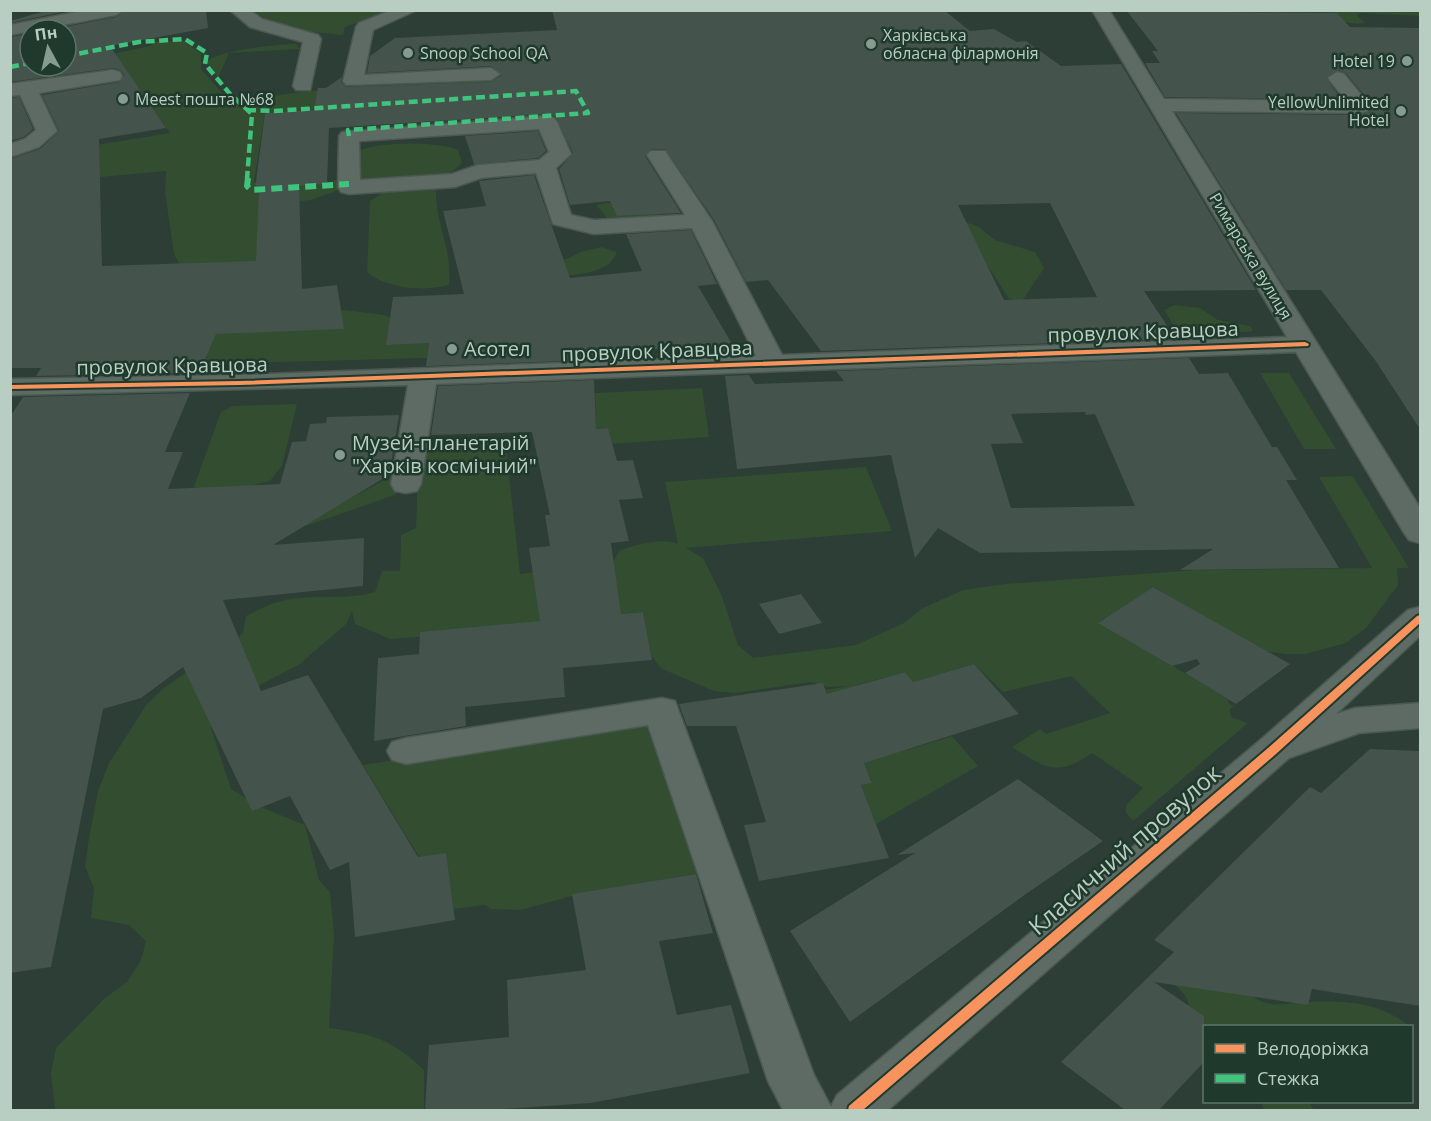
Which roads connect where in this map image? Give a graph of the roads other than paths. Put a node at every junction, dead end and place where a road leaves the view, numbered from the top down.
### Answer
1 (116, 10) edge
2 (238, 10) edge
3 (409, 10) edge
4 (1100, 10) edge
5 (10, 30) edge
6 (491, 74) dead end
7 (113, 76) dead end
8 (1337, 78) dead end
9 (303, 86) dead end
10 (19, 89) edge
11 (1158, 105) junction
12 (10, 151) edge
13 (658, 156) dead end
14 (545, 166) junction
15 (700, 221) junction
16 (1305, 344) junction
17 (774, 364) junction
18 (423, 377) junction
19 (10, 387) edge
20 (406, 483) dead end
21 (1420, 533) edge
22 (1420, 618) edge
23 (1420, 716) edge
24 (406, 751) dead end
25 (1272, 751) junction
26 (808, 1110) edge
27 (854, 1110) edge

1 - 5 street
2 - 9 street
3 - 6 street
4 - 11 street, Римарська вулиця
7 - 10 street
8 - 11 street
10 - 12 street
11 - 16 street, Римарська вулиця
13 - 15 street
14 - 14 street
14 - 15 street
15 - 17 street
16 - 17 street, провулок Кравцова
16 - 21 street, Римарська вулиця
17 - 18 street, провулок Кравцова
18 - 19 street, провулок Кравцова
18 - 20 street
22 - 25 street, Класичний провулок
23 - 25 street, Класичний провулок
24 - 26 street
25 - 27 street, Класичний провулок

